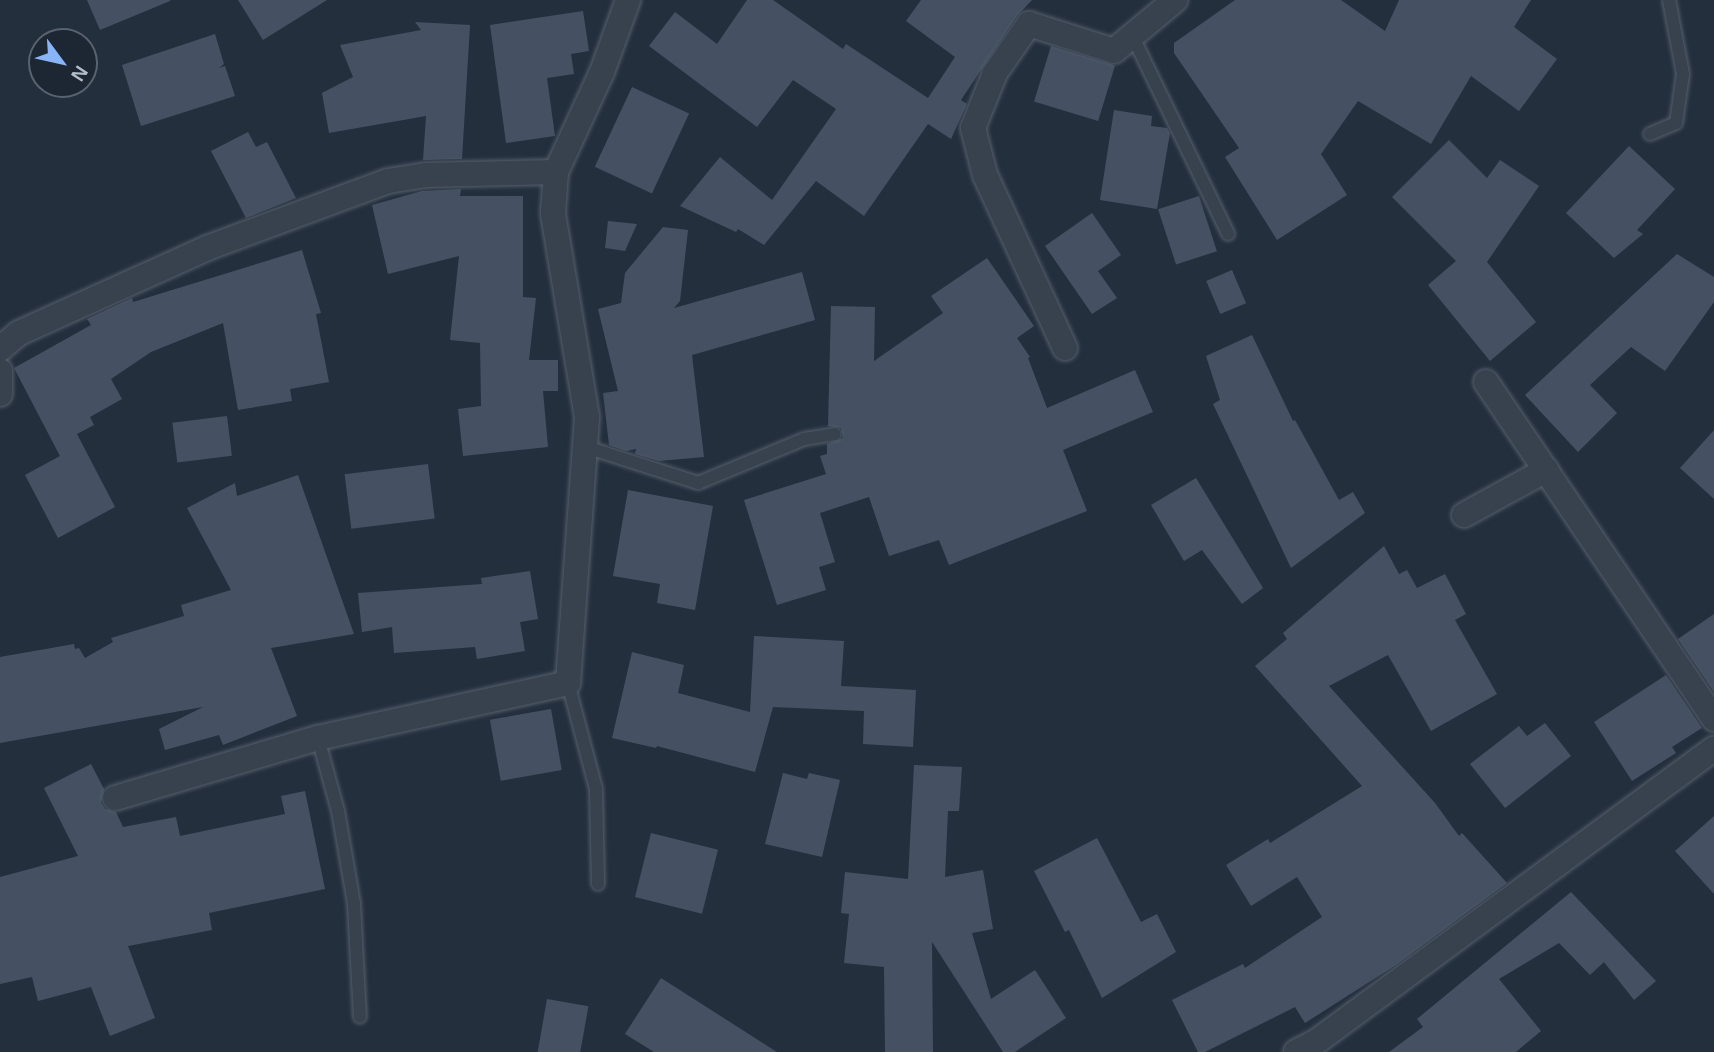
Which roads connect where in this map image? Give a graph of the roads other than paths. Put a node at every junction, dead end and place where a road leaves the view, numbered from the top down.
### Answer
1 (628, 0) edge
2 (1175, 0) edge
3 (1669, 0) edge
4 (1132, 36) junction
5 (1650, 134) dead end
6 (556, 172) junction
7 (1228, 234) dead end
8 (1065, 348) dead end
9 (0, 349) edge
10 (0, 370) edge
11 (1486, 383) dead end
12 (0, 394) edge
13 (835, 434) dead end
14 (586, 447) junction
15 (1546, 470) junction
16 (1464, 515) dead end
17 (568, 683) junction
18 (1714, 719) edge
19 (318, 738) junction
20 (1714, 749) edge
21 (115, 798) dead end
22 (598, 884) dead end
23 (360, 1017) dead end
24 (1296, 1052) edge

1 - 6 street
2 - 4 street
3 - 5 lane
4 - 7 lane
4 - 8 street
6 - 9 street
6 - 14 street
10 - 12 street
11 - 15 street
13 - 14 lane
14 - 17 street
15 - 16 street
15 - 18 street
17 - 19 street
17 - 22 lane
19 - 21 street
19 - 23 lane
20 - 24 street

